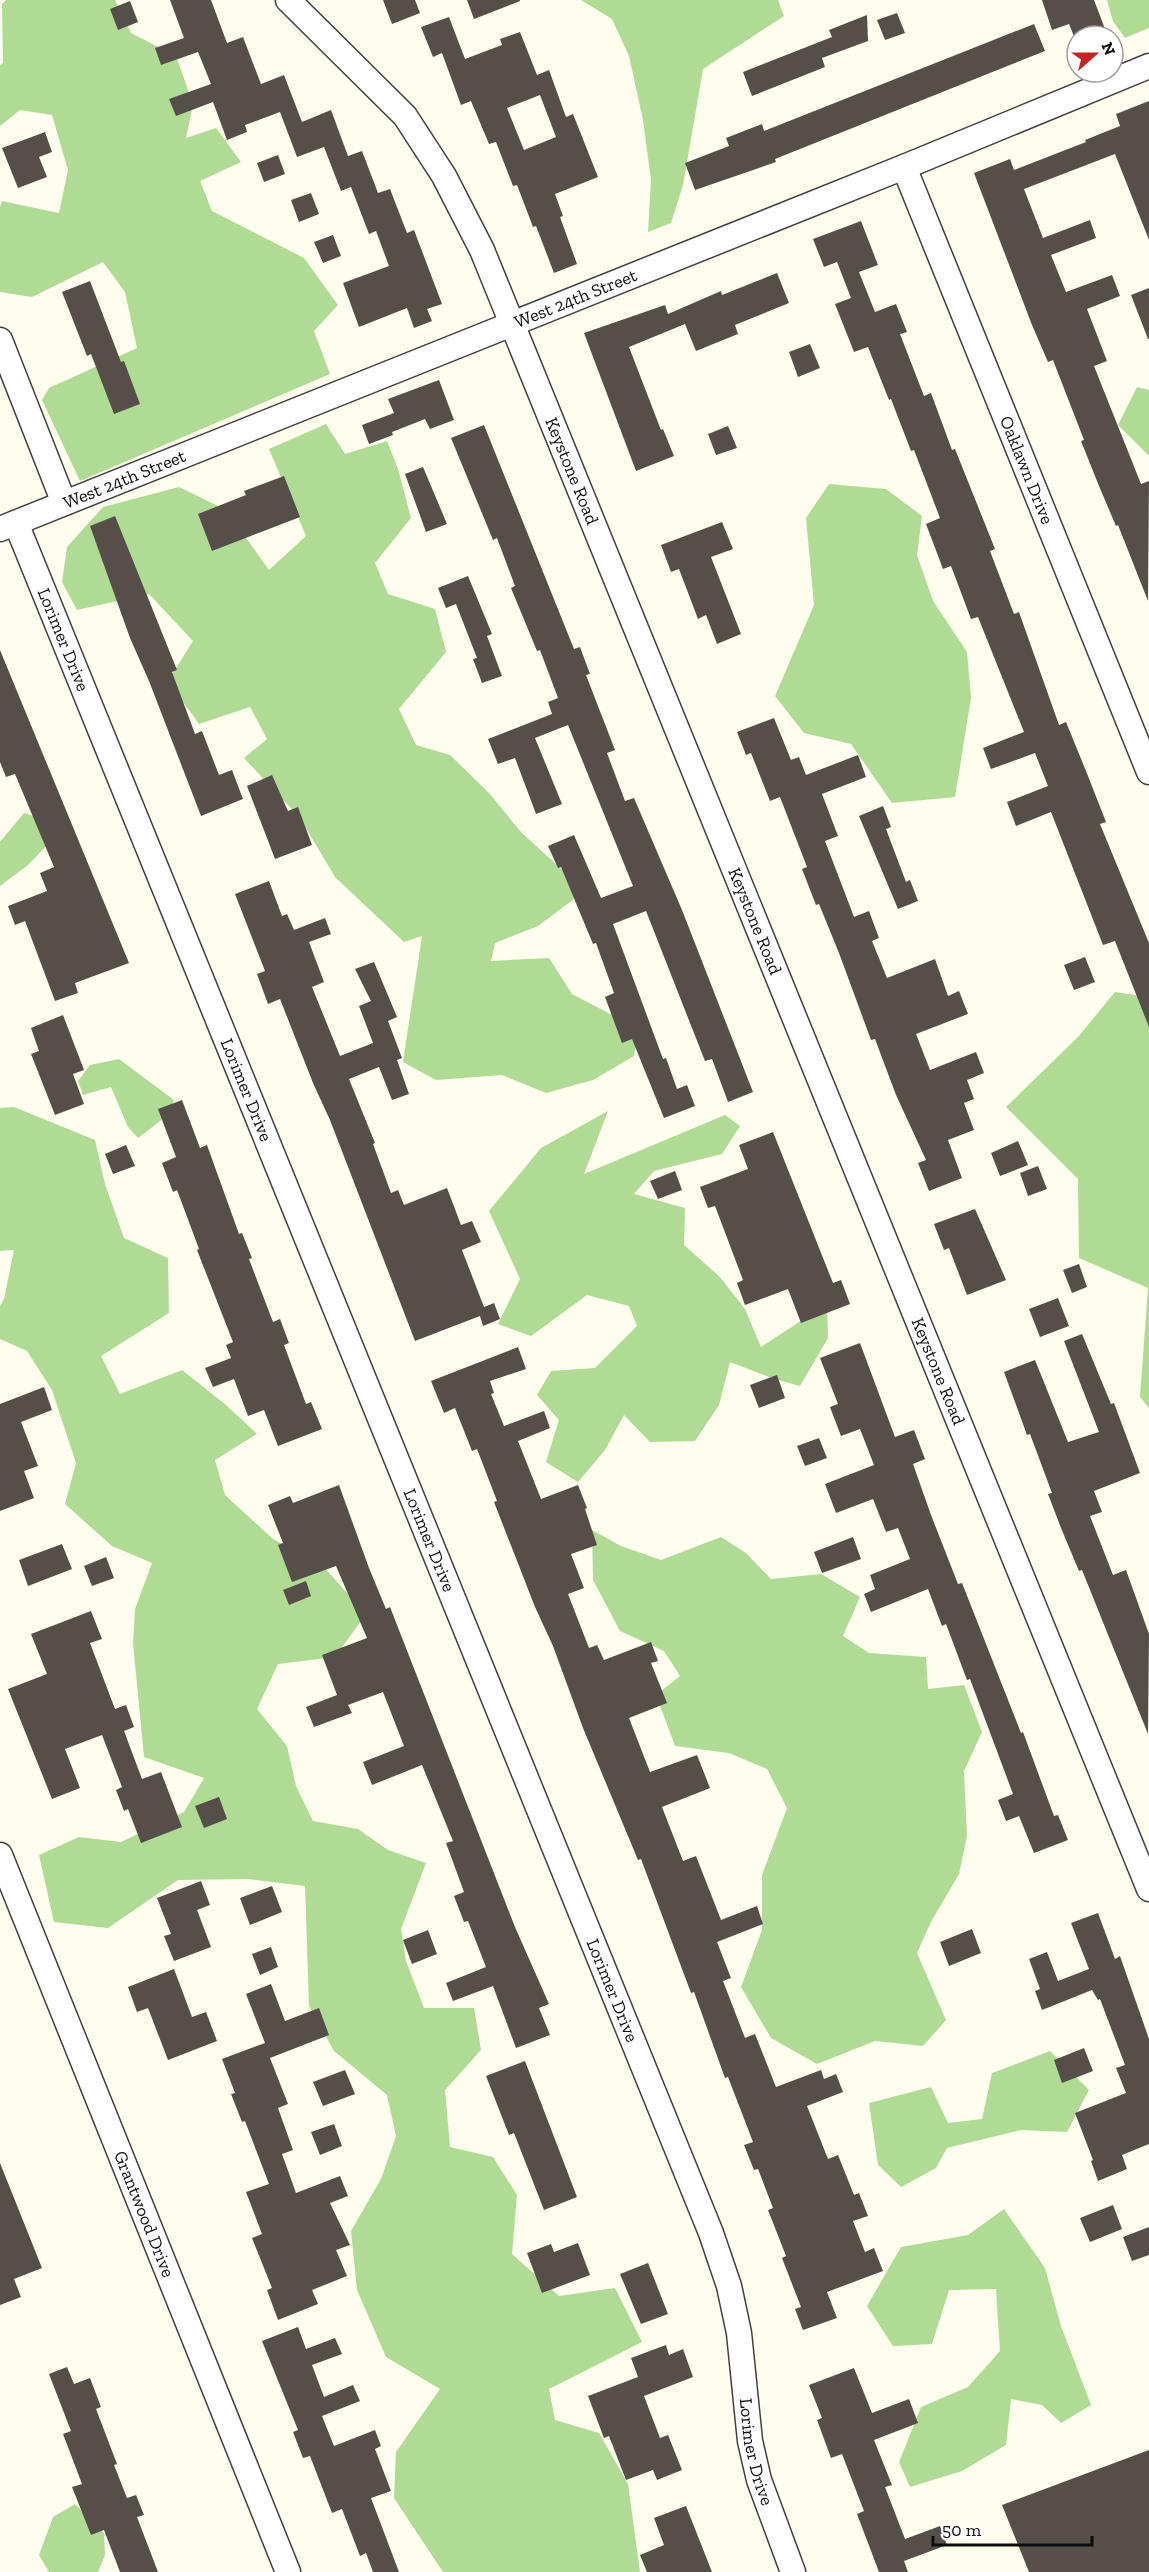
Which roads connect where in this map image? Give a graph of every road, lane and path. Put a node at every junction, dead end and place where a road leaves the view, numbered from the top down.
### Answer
1 (288, 0) edge
2 (1149, 66) edge
3 (904, 167) junction
4 (510, 324) junction
5 (0, 340) edge
6 (64, 503) junction
7 (8, 526) edge
8 (1149, 772) edge
9 (0, 1855) edge
10 (1149, 1889) edge
11 (288, 2572) edge
12 (793, 2572) edge

1 - 4 street, Keystone Road
2 - 3 street, West 24th Street
3 - 4 street, West 24th Street
3 - 8 street, Oaklawn Drive
4 - 6 street, West 24th Street
4 - 10 street, Keystone Road
5 - 6 street
6 - 7 street, West 24th Street
7 - 12 street, Lorimer Drive
9 - 11 street, Grantwood Drive

